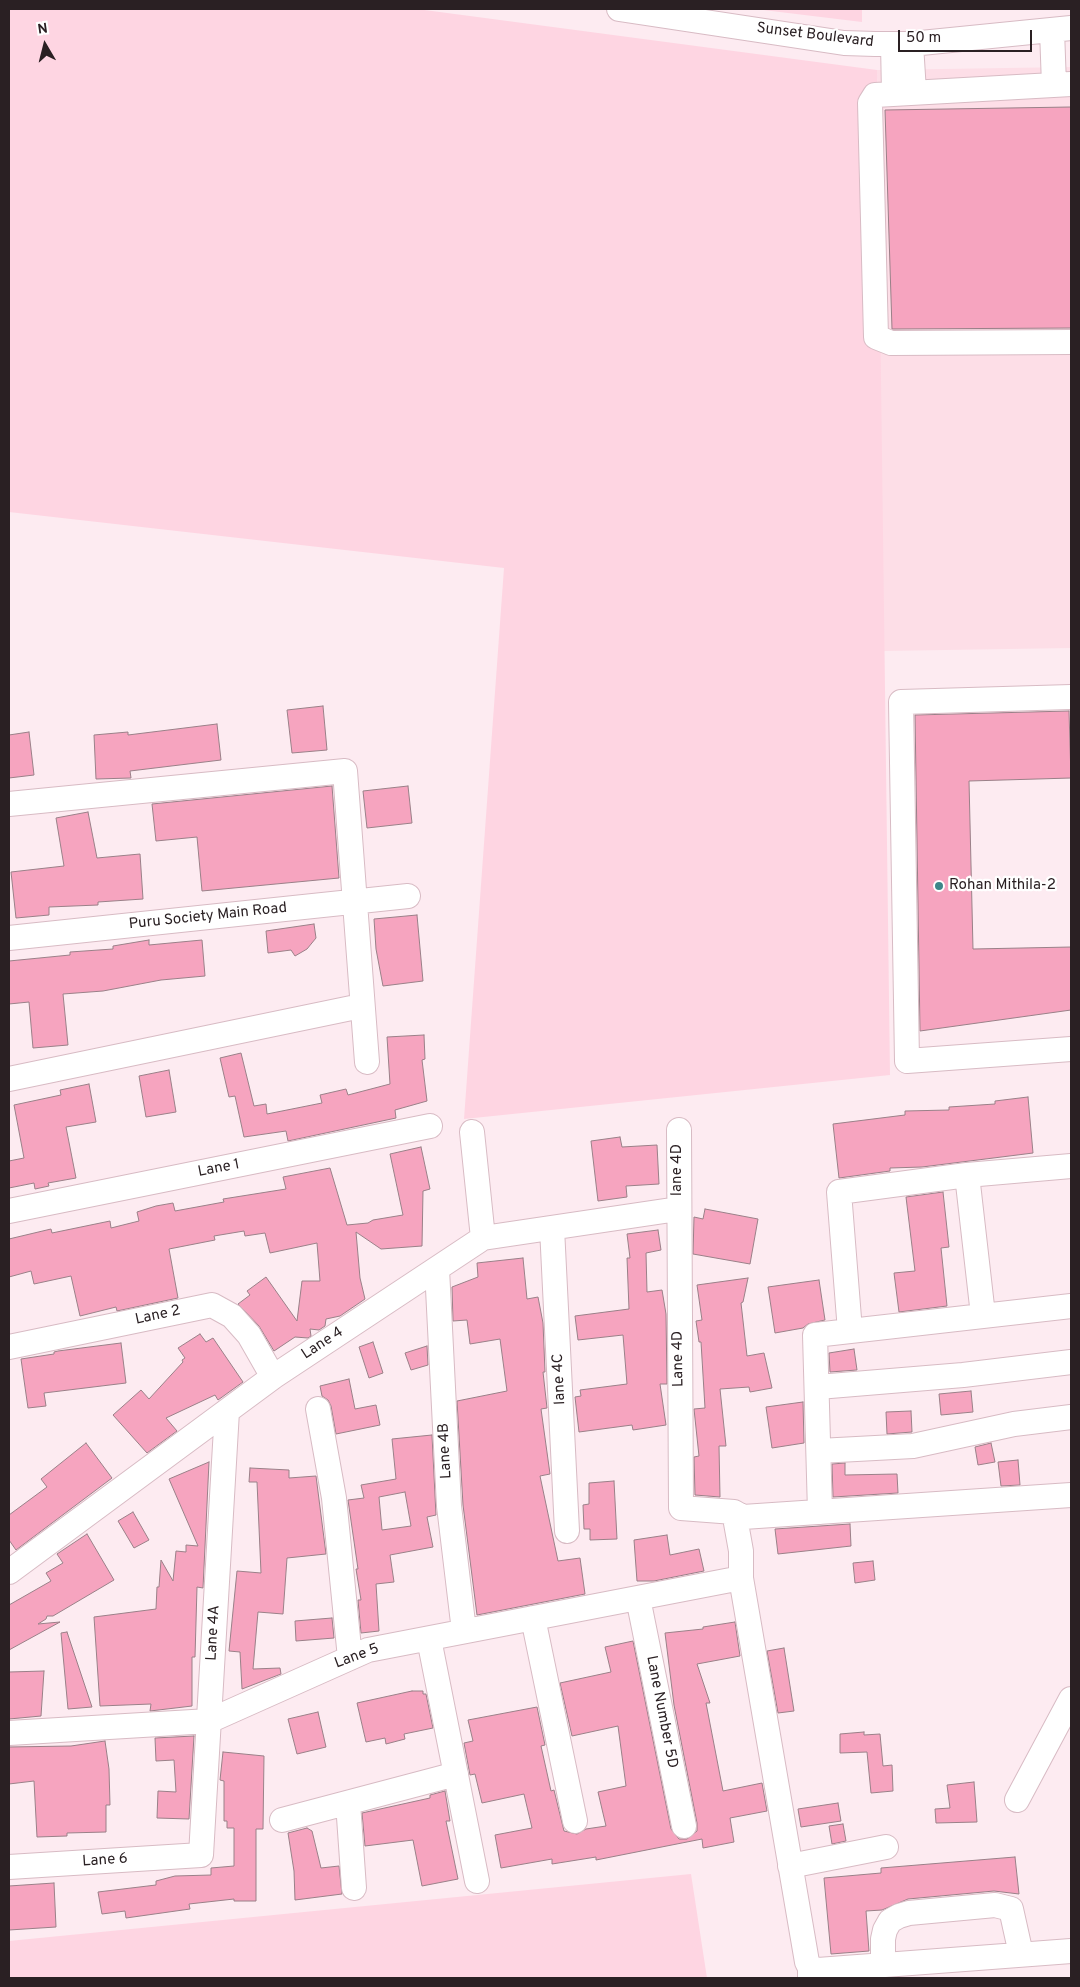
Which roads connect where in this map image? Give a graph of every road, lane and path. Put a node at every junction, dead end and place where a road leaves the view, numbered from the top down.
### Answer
1 (619, 9) edge
2 (1062, 29) edge
3 (902, 44) junction
4 (1063, 84) edge
5 (904, 93) junction
6 (1071, 342) edge
7 (1071, 698) edge
8 (9, 804) edge
9 (408, 896) dead end
10 (354, 902) junction
11 (9, 938) edge
12 (361, 1006) junction
13 (1071, 1049) edge
14 (367, 1062) dead end
15 (9, 1079) edge
16 (430, 1126) dead end
17 (679, 1130) dead end
18 (472, 1132) dead end
19 (1071, 1166) edge
20 (967, 1175) junction
21 (678, 1210) junction
22 (9, 1211) edge
23 (552, 1228) junction
24 (483, 1238) junction
25 (437, 1269) junction
26 (1071, 1306) edge
27 (983, 1315) junction
28 (850, 1331) junction
29 (9, 1346) edge
30 (1071, 1362) edge
31 (273, 1377) junction
32 (818, 1386) junction
33 (318, 1409) dead end
34 (227, 1411) junction
35 (1071, 1417) edge
36 (819, 1451) junction
37 (1071, 1495) edge
38 (734, 1512) junction
39 (820, 1512) junction
40 (567, 1530) dead end
41 (9, 1572) edge
42 (741, 1578) junction
43 (638, 1598) junction
44 (533, 1618) junction
45 (464, 1632) junction
46 (429, 1639) junction
47 (350, 1658) junction
48 (1071, 1699) edge
49 (209, 1721) junction
50 (9, 1733) edge
51 (456, 1774) junction
52 (1017, 1800) dead end
53 (348, 1803) junction
54 (282, 1820) dead end
55 (575, 1821) dead end
56 (684, 1826) dead end
57 (886, 1847) dead end
58 (201, 1855) joint
59 (790, 1866) junction
60 (9, 1867) edge
61 (477, 1881) dead end
62 (354, 1888) dead end
63 (1071, 1951) edge
64 (1021, 1954) junction
65 (883, 1965) junction
66 (810, 1973) edge

1 - 3 street, Sunset Boulevard
2 - 3 street, Sunset Boulevard
2 - 4 street
3 - 5 street
4 - 5 street
5 - 6 street
7 - 13 street
8 - 10 street
9 - 10 street, Puru Society Main Road
10 - 11 street, Puru Society Main Road
10 - 12 street
12 - 14 street
12 - 15 street
16 - 22 street, Lane 1
17 - 21 street, lane 4D
18 - 24 street
19 - 20 street
20 - 27 street
20 - 28 street
21 - 23 street, Lane 4
21 - 38 street, Lane 4D
23 - 24 street, Lane 4
23 - 40 street, lane 4C
24 - 25 street, Lane 4
25 - 31 street, Lane 4
25 - 45 street, Lane 4B
26 - 27 street
27 - 28 street
28 - 32 street
29 - 31 street, Lane 2
30 - 32 street
31 - 34 street, Lane 4
32 - 36 street
33 - 47 street
34 - 41 street, Lane 4
34 - 49 street, Lane 4A
35 - 36 street
36 - 39 street
37 - 39 street
38 - 39 street
38 - 42 street
42 - 43 street, Lane 5
42 - 59 street
43 - 44 street, Lane 5
43 - 56 street, Lane Number 5D
44 - 45 street, Lane 5
44 - 55 street
45 - 46 street, Lane 5
46 - 47 street, Lane 5
46 - 51 street
47 - 49 street, Lane 5
48 - 52 street
49 - 50 street, Lane 5
49 - 58 street, Lane 4A
51 - 53 street
51 - 61 street
53 - 54 street
53 - 62 street
57 - 59 street
58 - 60 street, Lane 6
59 - 66 street
63 - 64 street
64 - 65 street
64 - 65 street
65 - 66 street

